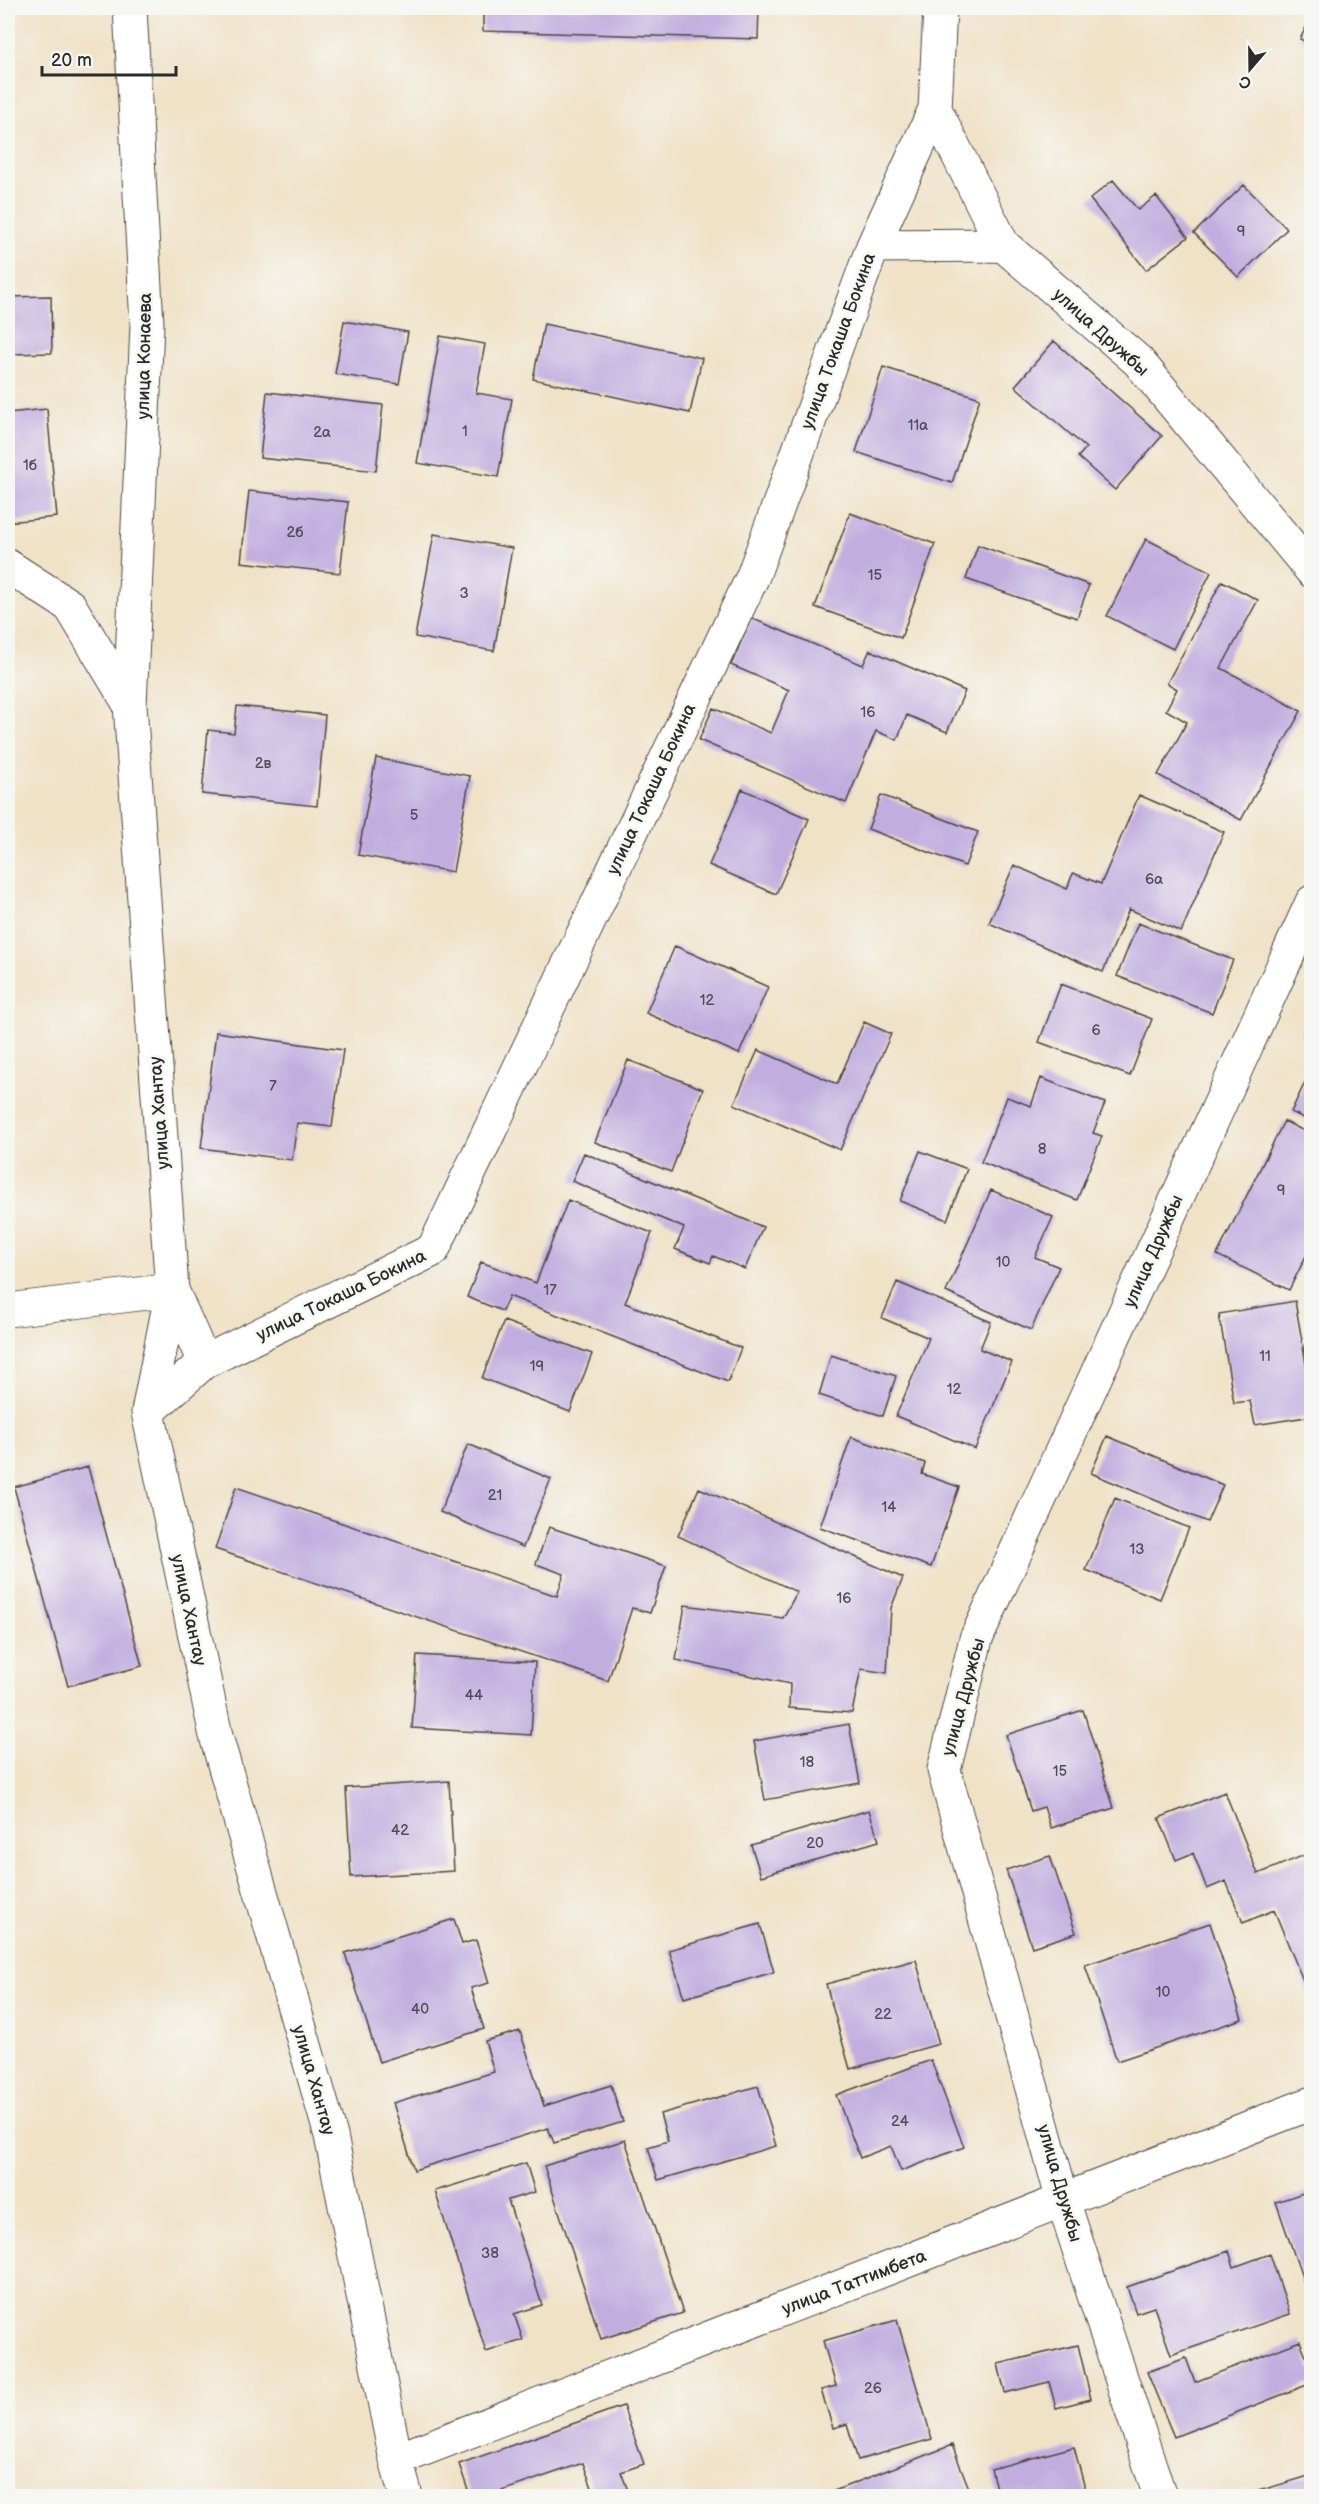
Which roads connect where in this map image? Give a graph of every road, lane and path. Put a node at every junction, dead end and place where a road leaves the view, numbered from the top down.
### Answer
1 (130, 8) edge
2 (940, 8) edge
3 (935, 110) junction
4 (1003, 245) junction
5 (873, 246) junction
6 (8, 566) edge
7 (1311, 571) edge
8 (130, 705) junction
9 (1311, 902) edge
10 (172, 1290) junction
11 (8, 1310) edge
12 (204, 1362) junction
13 (148, 1412) junction
14 (1311, 2103) edge
15 (1064, 2201) junction
16 (396, 2460) junction
17 (406, 2496) edge
18 (1160, 2496) edge

1 - 8 street, улица Конаева
2 - 3 street, улица Токаша Бокина
3 - 4 street, улица Дружбы
3 - 5 street, улица Токаша Бокина
4 - 5 street
4 - 7 street, улица Дружбы
5 - 12 street, улица Токаша Бокина
6 - 8 street
8 - 10 street, улица Хантау
9 - 15 street, улица Дружбы
10 - 11 street
10 - 12 street
10 - 13 street, улица Хантау
12 - 13 street, улица Токаша Бокина
13 - 16 street, улица Хантау
14 - 15 street, улица Таттимбета
15 - 16 street, улица Таттимбета
15 - 18 street, улица Дружбы
16 - 17 street, улица Хантау

